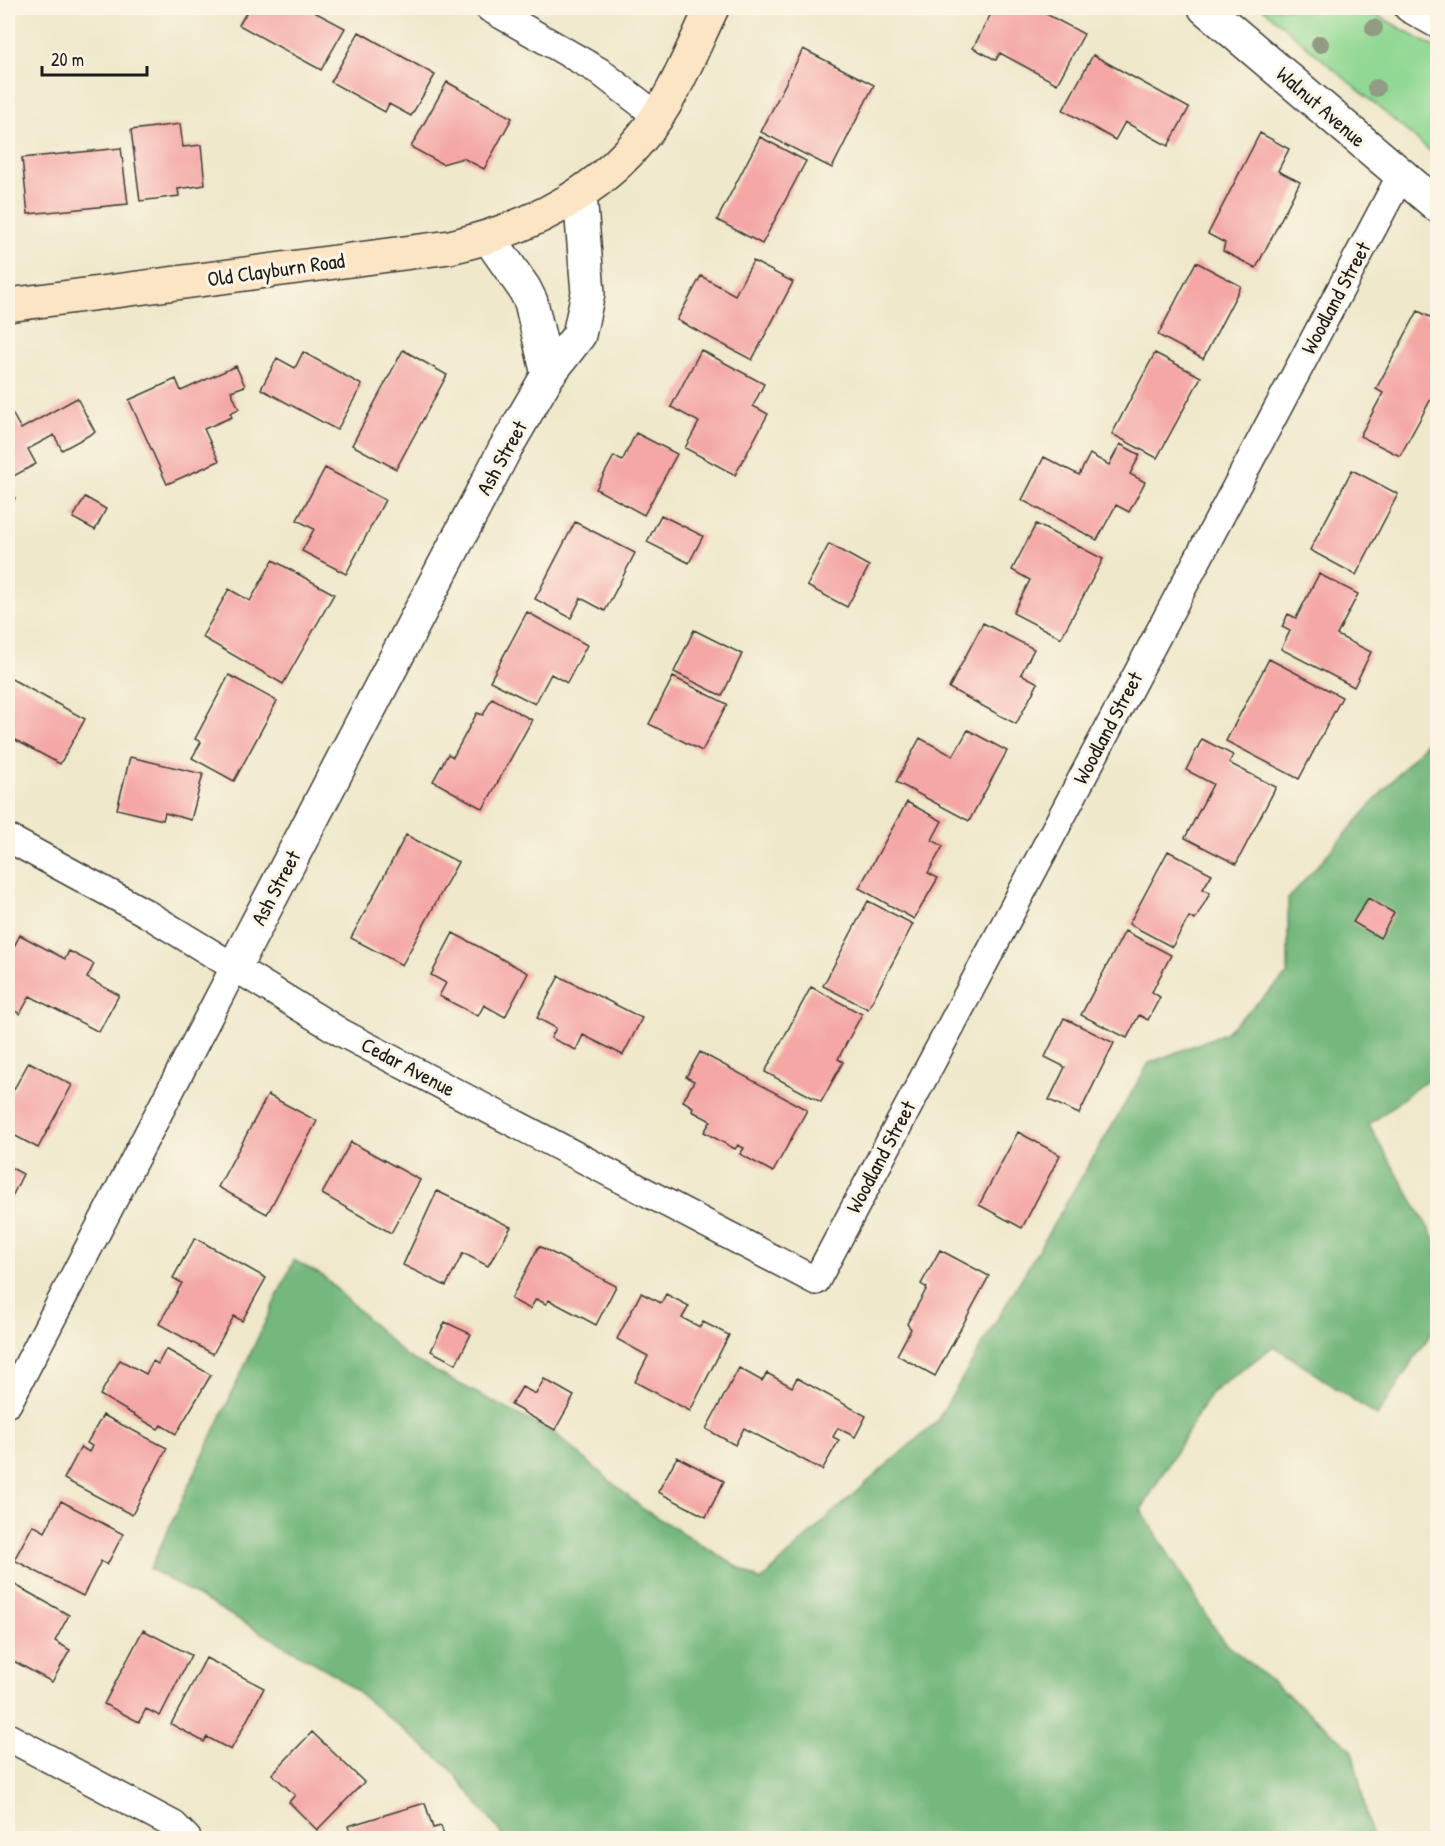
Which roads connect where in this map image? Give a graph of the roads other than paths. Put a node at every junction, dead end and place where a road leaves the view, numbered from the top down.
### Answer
1 (489, 8) edge
2 (712, 8) edge
3 (1205, 8) edge
4 (1408, 8) edge
5 (1437, 25) edge
6 (657, 117) junction
7 (1401, 175) junction
8 (580, 194) junction
9 (1437, 206) edge
10 (489, 238) junction
11 (8, 305) edge
12 (548, 375) junction
13 (8, 838) edge
14 (234, 968) junction
15 (816, 1281) joint
16 (8, 1403) edge
17 (8, 1737) edge
18 (187, 1839) edge

1 - 6 street
2 - 6 main road
3 - 7 street, Walnut Avenue
4 - 5 street
6 - 8 main road
7 - 9 street, Walnut Avenue
7 - 15 street, Woodland Street
8 - 10 main road, Old Clayburn Road
8 - 12 street, Ash Street
10 - 11 main road, Old Clayburn Road
10 - 12 street
12 - 14 street, Ash Street
13 - 14 street, Cedar Avenue
14 - 15 street, Cedar Avenue
14 - 16 street, Ash Street
17 - 18 street

